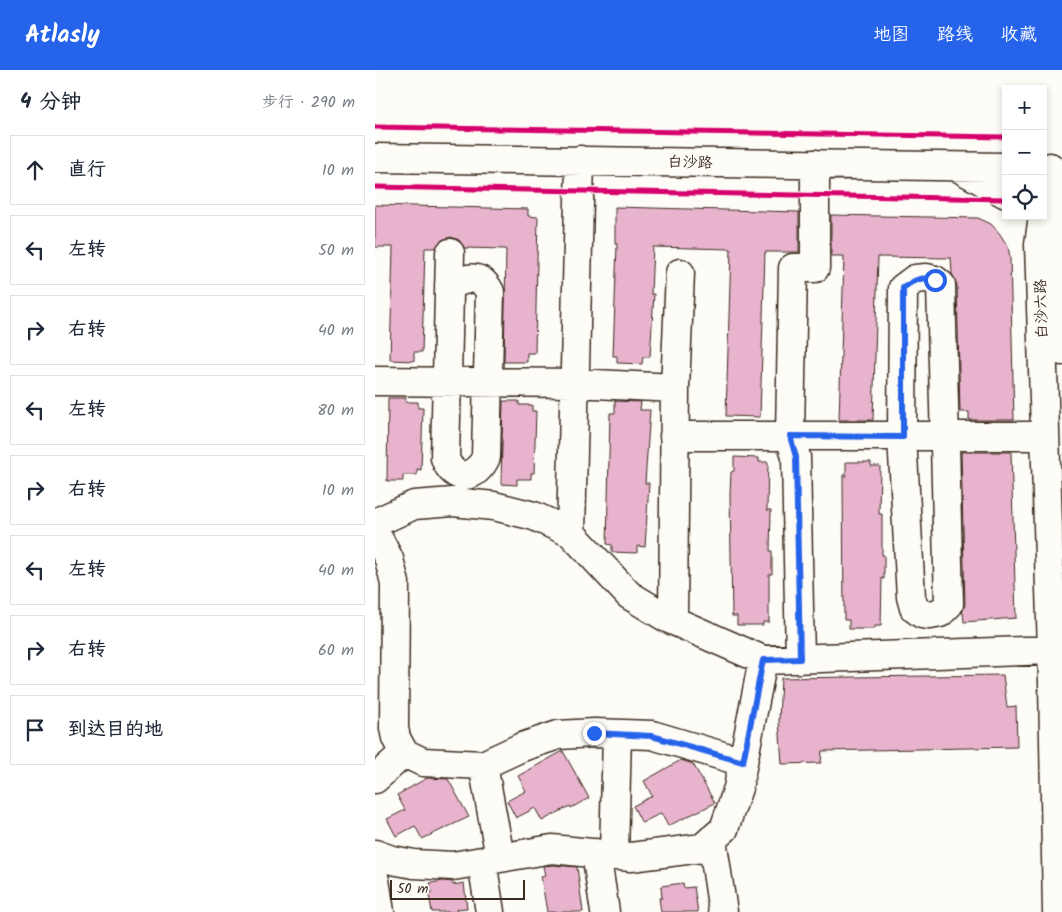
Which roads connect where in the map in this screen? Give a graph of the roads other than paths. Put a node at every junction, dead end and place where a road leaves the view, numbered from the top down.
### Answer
1 (375, 158) edge
2 (580, 160) junction
3 (815, 164) junction
4 (958, 167) junction
5 (1002, 167) edge
6 (1052, 168) edge
7 (1002, 192) edge
8 (1047, 195) edge
9 (1028, 220) edge
10 (1044, 220) edge
11 (450, 253) dead end
12 (1054, 253) edge
13 (680, 273) dead end
14 (449, 286) junction
15 (1062, 351) edge
16 (375, 381) edge
17 (447, 382) junction
18 (488, 382) junction
19 (575, 383) junction
20 (675, 388) junction
21 (674, 436) junction
22 (790, 436) junction
23 (944, 436) junction
24 (1045, 436) junction
25 (903, 437) junction
26 (375, 523) edge
27 (375, 532) edge
28 (571, 533) junction
29 (673, 620) junction
30 (1052, 650) junction
31 (800, 659) junction
32 (763, 660) junction
33 (617, 734) junction
34 (404, 753) junction
35 (743, 762) junction
36 (483, 765) junction
37 (375, 780) edge
38 (712, 839) junction
39 (375, 854) edge
40 (605, 854) junction
41 (491, 859) junction
42 (375, 880) edge
43 (380, 912) edge
44 (490, 912) edge
45 (605, 912) edge
46 (723, 912) edge
47 (1057, 912) edge

1 - 2 street, 白沙路
2 - 3 street, 白沙路
2 - 19 street
3 - 4 street, 白沙路
3 - 22 street
4 - 5 street, 白沙路
4 - 7 street
6 - 8 street, 白沙六路
6 - 12 street, 白沙六路
9 - 12 street
10 - 12 street, 白沙六路
11 - 14 street
12 - 15 street, 白沙六路
12 - 24 street, 白沙六路
13 - 20 street
14 - 17 street
14 - 18 street
16 - 17 street
17 - 18 street
17 - 18 street
18 - 19 street
19 - 20 street
19 - 28 street
20 - 21 street
21 - 22 street
21 - 29 street
22 - 25 street
22 - 31 street
23 - 24 street
23 - 25 street
23 - 25 street
23 - 25 street
24 - 30 street, 白沙六路
26 - 28 street
27 - 34 street
28 - 29 street
29 - 32 street
30 - 31 street
30 - 47 street, 白沙六路
31 - 32 street
32 - 35 street
33 - 35 street
33 - 36 street
33 - 40 street
34 - 36 street
34 - 37 street
35 - 38 street
36 - 41 street
38 - 40 street
38 - 46 street
39 - 41 street
40 - 41 street
40 - 45 street
41 - 44 street
42 - 43 street

